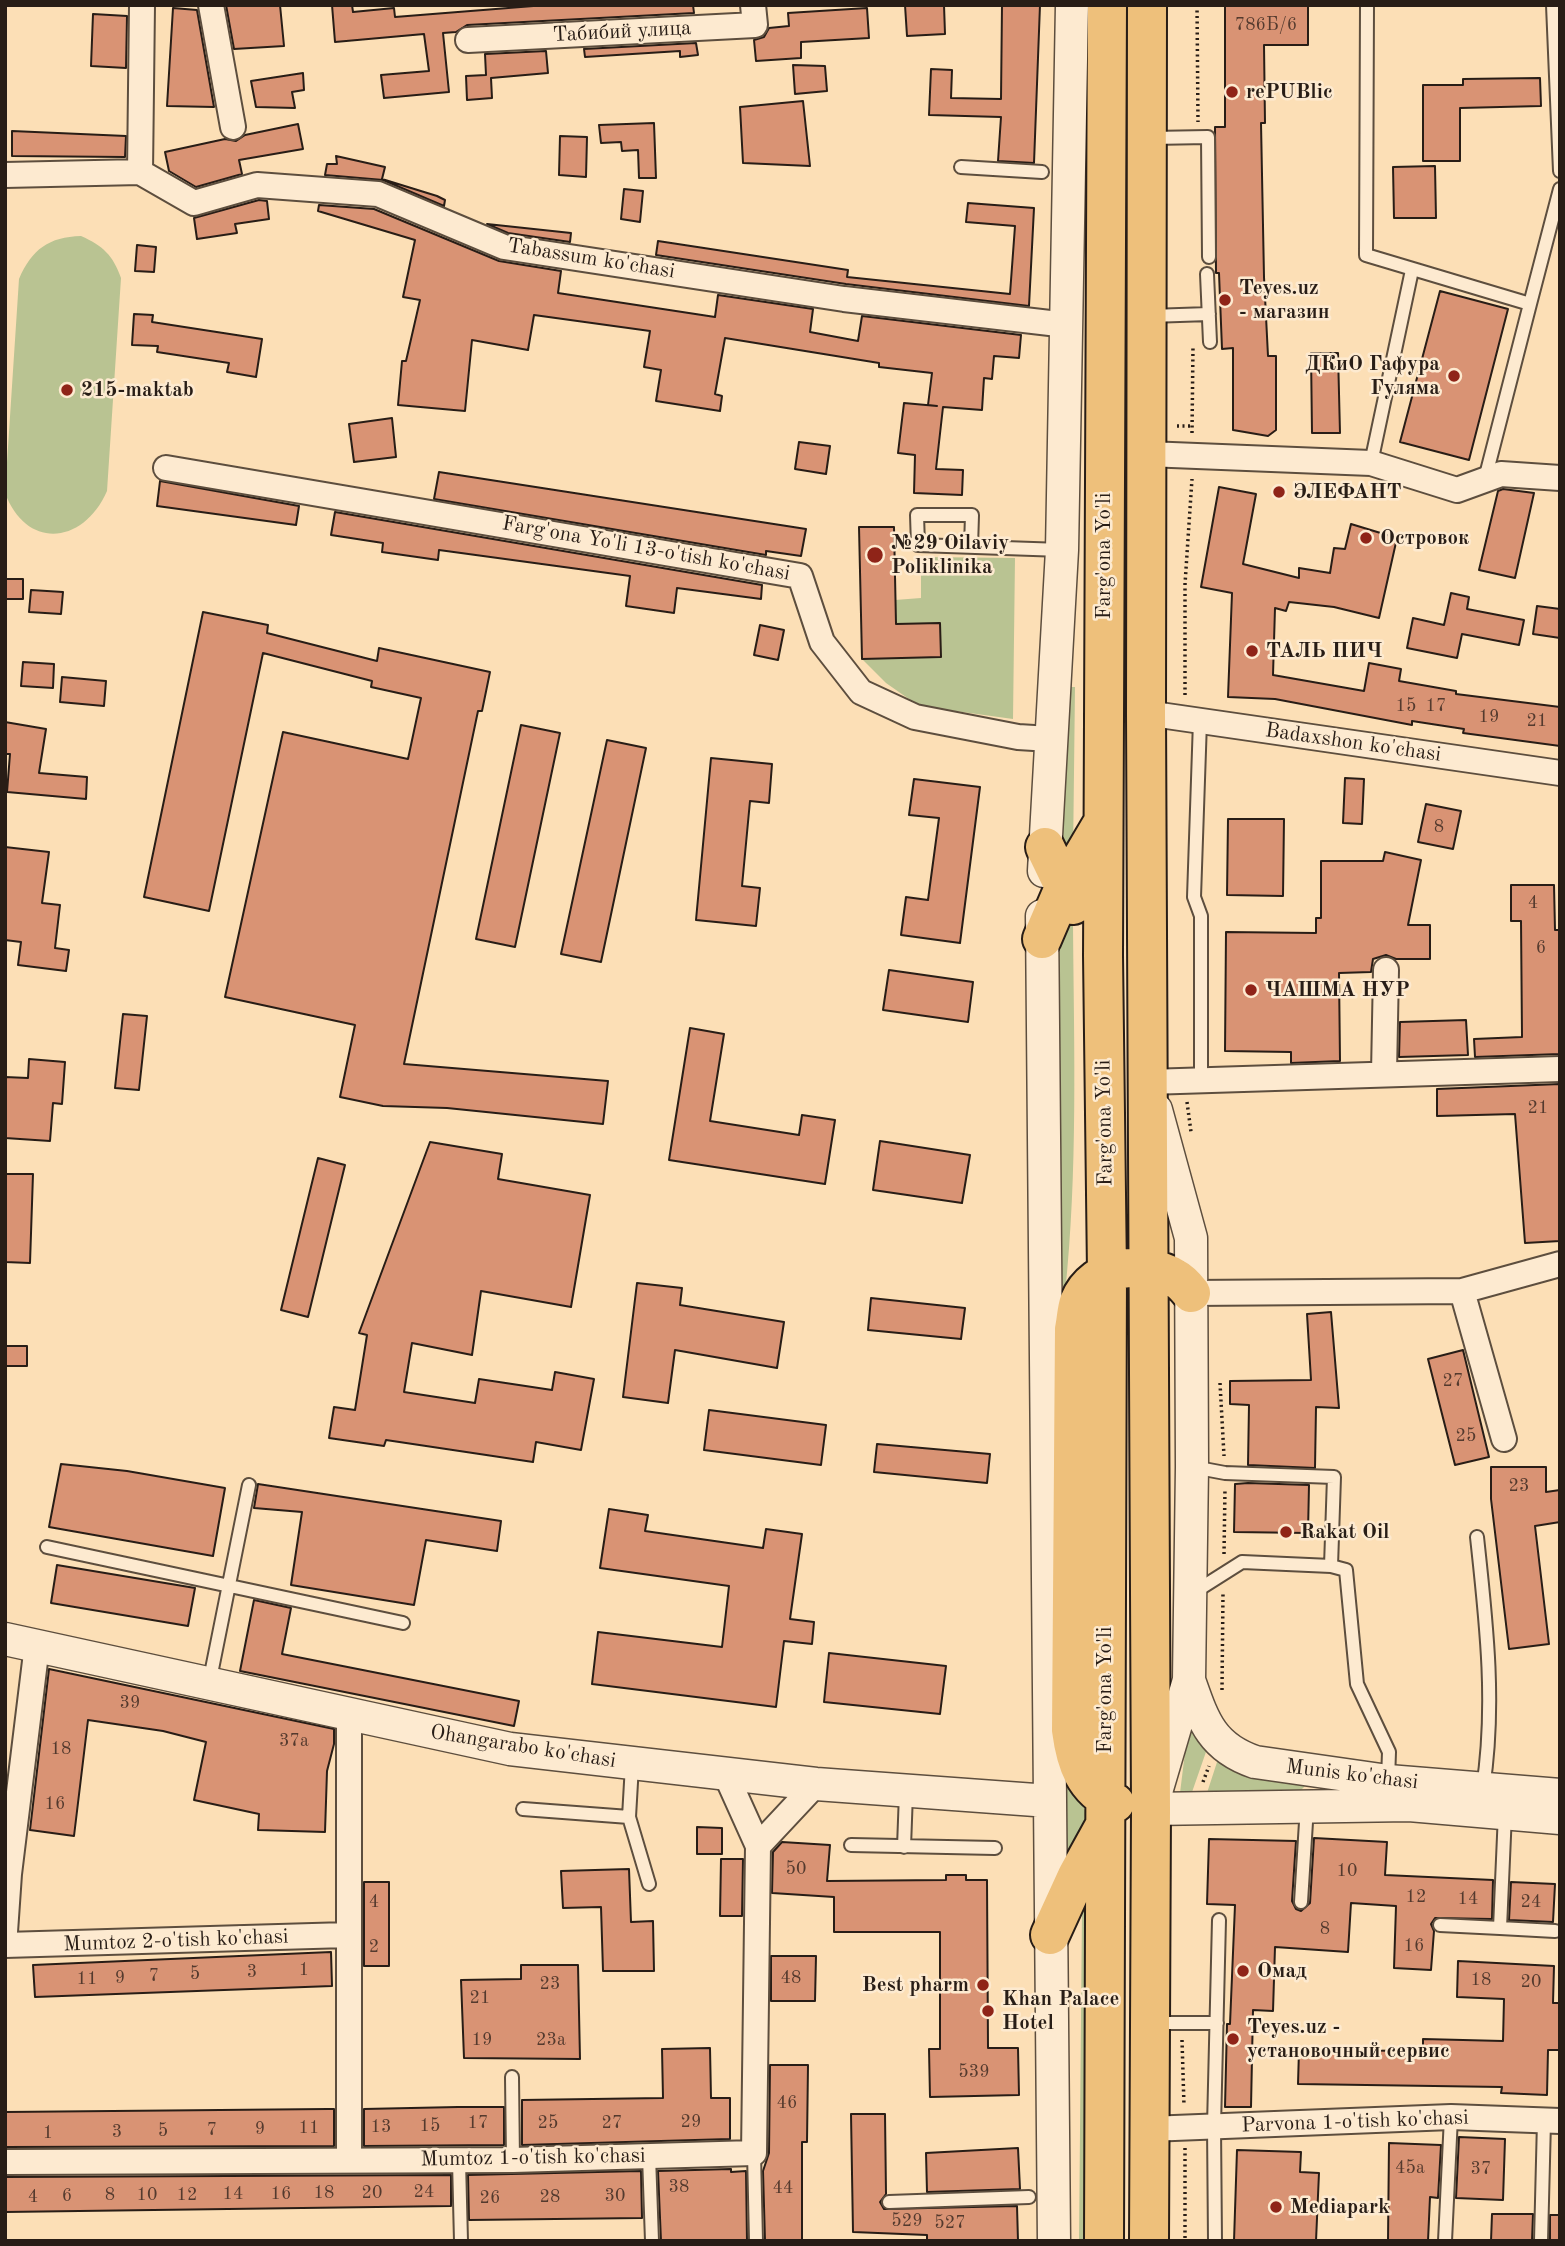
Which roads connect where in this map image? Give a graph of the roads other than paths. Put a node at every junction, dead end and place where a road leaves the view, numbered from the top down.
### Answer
1 (142, 5) edge
2 (211, 5) edge
3 (753, 5) edge
4 (1072, 5) edge
5 (1107, 5) edge
6 (1147, 5) edge
7 (1367, 5) edge
8 (1553, 5) edge
9 (468, 40) dead end
10 (233, 127) dead end
11 (1147, 139) junction
12 (961, 167) dead end
13 (1560, 171) edge
14 (1042, 172) dead end
15 (140, 173) junction
16 (5, 175) edge
17 (1560, 189) edge
18 (1209, 257) dead end
19 (1412, 270) junction
20 (1207, 274) dead end
21 (1530, 304) junction
22 (1209, 314) junction
23 (1148, 316) junction
24 (1067, 325) junction
25 (1210, 342) dead end
26 (1159, 440) junction
27 (1371, 463) junction
28 (166, 468) dead end
29 (1560, 478) edge
30 (1485, 479) junction
31 (971, 547) junction
32 (1062, 550) junction
33 (1146, 713) junction
34 (1192, 720) junction
35 (1050, 739) junction
36 (1560, 773) edge
37 (1103, 822) junction
38 (1045, 847) junction
39 (1063, 890) junction
40 (1042, 939) junction
41 (1103, 955) junction
42 (1386, 970) dead end
43 (1560, 1069) edge
44 (1384, 1073) junction
45 (1178, 1081) junction
46 (1560, 1264) edge
47 (1149, 1268) junction
48 (1107, 1273) junction
49 (1462, 1291) junction
50 (1191, 1293) junction
51 (1504, 1438) dead end
52 (1192, 1466) junction
53 (249, 1485) dead end
54 (1477, 1536) dead end
55 (47, 1546) dead end
56 (1331, 1566) junction
57 (227, 1584) junction
58 (1190, 1595) junction
59 (403, 1623) dead end
60 (5, 1639) edge
61 (37, 1646) junction
62 (1189, 1680) junction
63 (209, 1684) junction
64 (349, 1715) junction
65 (1061, 1749) junction
66 (632, 1765) junction
67 (726, 1775) junction
68 (1388, 1781) junction
69 (816, 1784) junction
70 (1483, 1789) junction
71 (906, 1792) junction
72 (1560, 1795) edge
73 (1049, 1801) junction
74 (1307, 1806) junction
75 (523, 1809) dead end
76 (1152, 1810) junction
77 (1105, 1812) junction
78 (1505, 1813) junction
79 (629, 1817) junction
80 (1560, 1818) edge
81 (851, 1845) dead end
82 (758, 1846) junction
83 (904, 1847) junction
84 (995, 1848) dead end
85 (7, 1874) edge
86 (649, 1884) dead end
87 (1301, 1902) dead end
88 (1219, 1920) dead end
89 (1440, 1925) dead end
90 (1500, 1928) junction
91 (1555, 1931) dead end
92 (5, 1932) edge
93 (347, 1935) junction
94 (1050, 1935) junction
95 (5, 1945) edge
96 (1166, 2023) junction
97 (1217, 2023) junction
98 (512, 2077) dead end
99 (1451, 2117) junction
100 (1552, 2121) edge
101 (1214, 2126) junction
102 (1167, 2128) junction
103 (754, 2153) junction
104 (649, 2156) junction
105 (349, 2159) junction
106 (513, 2160) junction
107 (459, 2161) junction
108 (5, 2162) edge
109 (1029, 2197) dead end
110 (889, 2202) dead end
111 (461, 2241) edge
112 (652, 2241) edge
113 (757, 2241) edge
114 (1054, 2241) edge
115 (1104, 2241) edge
116 (1149, 2241) edge
117 (1215, 2241) edge
118 (1445, 2241) edge
119 (1541, 2241) edge

1 - 15 street
2 - 10 street
3 - 9 street, Табибий улица
4 - 24 street
5 - 37 main road, Farg'ona Yo'li
6 - 11 main road, Farg'ona Yo'li
7 - 19 lane
8 - 13 lane
11 - 18 lane
11 - 23 main road, Farg'ona Yo'li
12 - 14 lane
15 - 16 street, Tabassum ko'chasi
15 - 24 street, Tabassum ko'chasi
17 - 21 lane
19 - 21 lane
19 - 27 lane
20 - 22 lane
21 - 30 lane
22 - 23 lane
22 - 25 lane
23 - 26 main road, Farg'ona Yo'li
24 - 32 street
26 - 27 street
26 - 33 main road, Farg'ona Yo'li
27 - 30 street
28 - 35 street, Farg'ona Yo'li 13-o'tish ko'chasi
29 - 30 street
31 - 31 lane
31 - 32 lane
32 - 35 street
33 - 34 street, Badaxshon ko'chasi
33 - 45 main road, Farg'ona Yo'li
34 - 36 street, Badaxshon ko'chasi
34 - 45 lane
35 - 38 street
37 - 39 main road
37 - 41 main road, Farg'ona Yo'li
38 - 39 main road
38 - 40 street
39 - 40 main road
39 - 41 main road
40 - 65 street
41 - 48 main road, Farg'ona Yo'li
42 - 44 street
43 - 44 street
44 - 45 street
45 - 47 main road, Farg'ona Yo'li
45 - 50 street, Farg'ona Yo'li
46 - 49 street
47 - 48 main road
47 - 50 main road
47 - 76 main road, Farg'ona Yo'li
48 - 65 main road
48 - 77 main road, Farg'ona Yo'li
49 - 50 street
49 - 51 street
50 - 52 street, Farg'ona Yo'li
52 - 56 lane
52 - 58 street, Farg'ona Yo'li
53 - 57 lane
54 - 70 lane
55 - 57 lane
56 - 58 lane
56 - 68 lane
57 - 59 lane
57 - 63 lane
58 - 62 street, Farg'ona Yo'li
60 - 61 street, Ohangarabo ko'chasi
61 - 63 street, Ohangarabo ko'chasi
61 - 85 street
62 - 68 street, Munis ko'chasi
62 - 76 street
63 - 64 street, Ohangarabo ko'chasi
64 - 66 street, Ohangarabo ko'chasi
64 - 93 street
65 - 73 street
65 - 77 main road
66 - 67 street, Ohangarabo ko'chasi
66 - 79 lane
67 - 69 street, Ohangarabo ko'chasi
67 - 82 street
68 - 70 street, Munis ko'chasi
69 - 71 street, Ohangarabo ko'chasi
69 - 82 street
70 - 72 street, Munis ko'chasi
71 - 73 street, Ohangarabo ko'chasi
71 - 83 lane
73 - 94 street
74 - 76 street, Munis ko'chasi
74 - 78 street, Munis ko'chasi
74 - 87 lane
75 - 79 lane
76 - 77 main road
76 - 96 main road, Farg'ona Yo'li
77 - 94 main road
77 - 115 main road, Farg'ona Yo'li
78 - 80 street, Munis ko'chasi
78 - 90 lane
79 - 86 lane
81 - 83 lane
82 - 103 street
83 - 84 lane
85 - 92 street
88 - 97 lane
89 - 90 lane
90 - 91 lane
93 - 95 street, Mumtoz 2-o'tish ko'chasi
93 - 105 street
94 - 114 street
96 - 97 lane
96 - 102 main road, Farg'ona Yo'li
97 - 101 lane
98 - 106 lane
99 - 100 street, Parvona 1-o'tish ko'chasi
99 - 101 street, Parvona 1-o'tish ko'chasi
99 - 118 lane
100 - 119 lane
101 - 102 street, Parvona 1-o'tish ko'chasi
101 - 117 lane
102 - 116 main road, Farg'ona Yo'li
103 - 104 street, Mumtoz 1-o'tish ko'chasi
103 - 113 lane
104 - 106 street, Mumtoz 1-o'tish ko'chasi
104 - 112 lane
105 - 107 street, Mumtoz 1-o'tish ko'chasi
105 - 108 street, Mumtoz 1-o'tish ko'chasi
106 - 107 street, Mumtoz 1-o'tish ko'chasi
107 - 111 lane
109 - 110 lane

